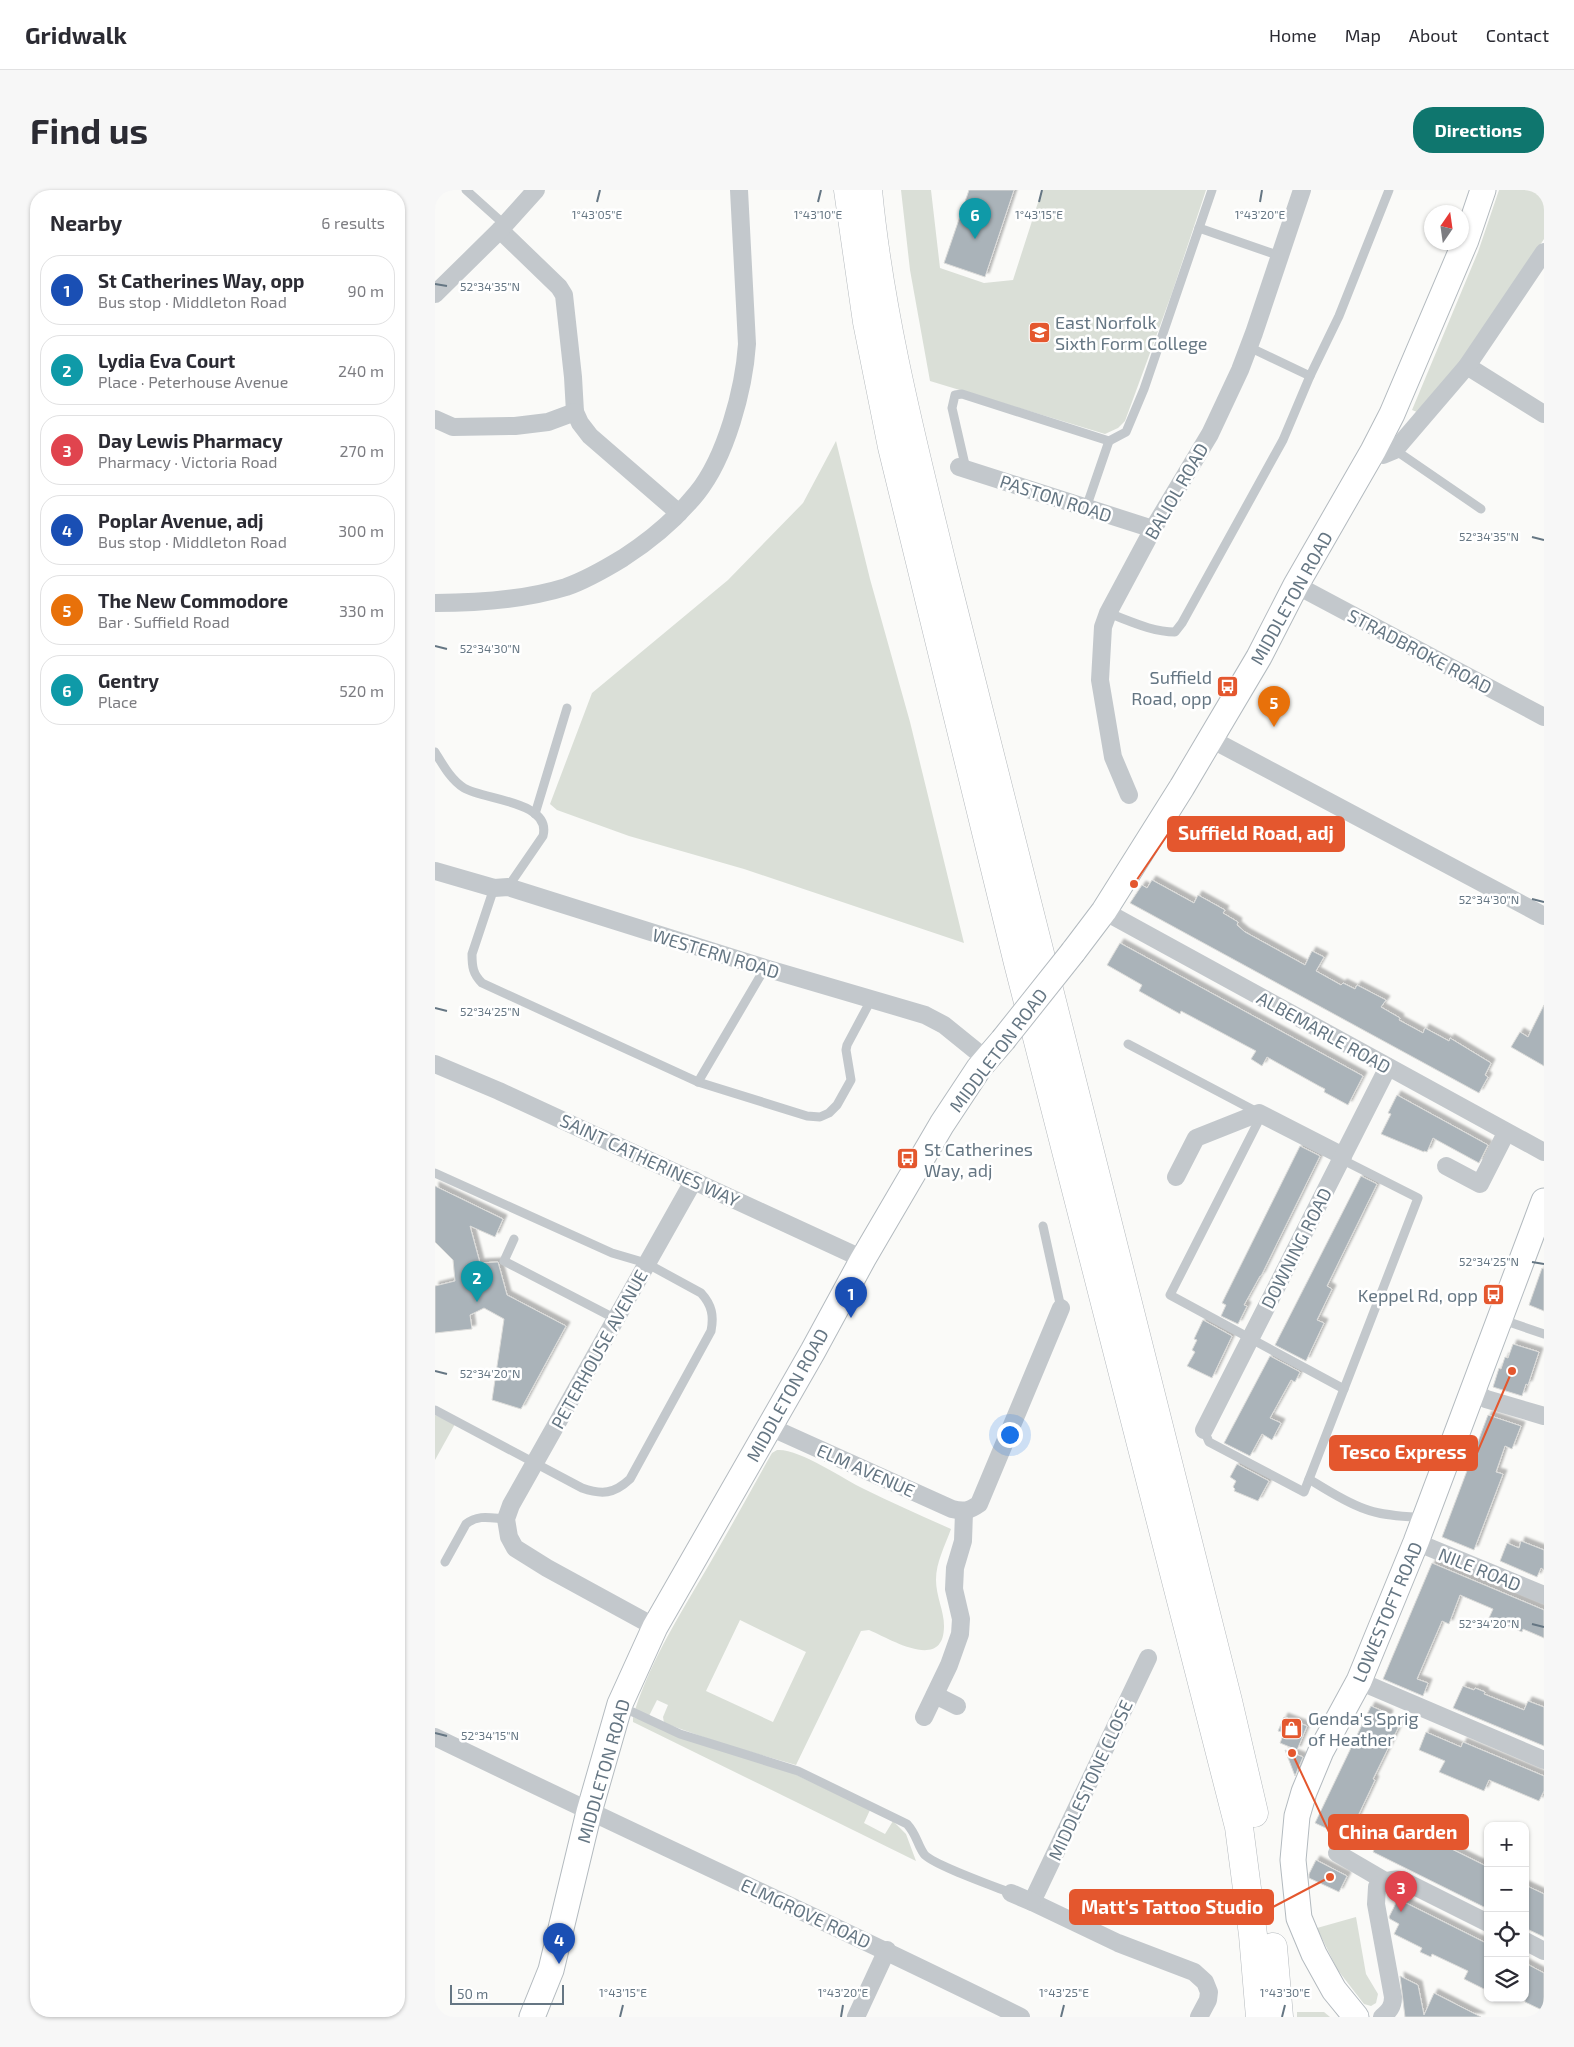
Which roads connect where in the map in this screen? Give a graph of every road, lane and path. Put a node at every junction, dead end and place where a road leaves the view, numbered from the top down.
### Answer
1 (466, 190) edge
2 (536, 190) edge
3 (739, 190) edge
4 (848, 190) edge
5 (868, 190) edge
6 (1211, 190) edge
7 (1302, 190) edge
8 (1389, 190) edge
9 (1483, 190) edge
10 (503, 228) junction
11 (1199, 228) junction
12 (1544, 252) edge
13 (1280, 256) junction
14 (435, 294) edge
15 (1249, 347) junction
16 (1467, 366) junction
17 (1310, 376) junction
18 (575, 412) junction
19 (1544, 414) edge
20 (435, 419) edge
21 (1109, 441) junction
22 (1384, 450) junction
23 (963, 468) joint
24 (1086, 508) junction
25 (1481, 509) dead end
26 (679, 513) junction
27 (1153, 529) junction
28 (1296, 585) junction
29 (435, 603) edge
30 (1108, 613) junction
31 (567, 708) dead end
32 (1544, 717) edge
33 (1211, 740) junction
34 (435, 752) edge
35 (1129, 795) dead end
36 (535, 814) junction
37 (435, 871) edge
38 (501, 887) junction
39 (1104, 911) junction
40 (1544, 916) edge
41 (765, 968) junction
42 (871, 1000) junction
43 (1127, 1044) dead end
44 (986, 1058) junction
45 (435, 1064) edge
46 (1388, 1067) junction
47 (698, 1082) junction
48 (1259, 1113) junction
49 (1506, 1133) junction
50 (1544, 1152) edge
51 (1342, 1158) junction
52 (1446, 1166) dead end
53 (435, 1173) edge
54 (1176, 1177) dead end
55 (694, 1180) junction
56 (1544, 1201) edge
57 (1043, 1226) dead end
58 (1538, 1231) edge
59 (514, 1239) dead end
60 (863, 1259) junction
61 (646, 1263) junction
62 (1061, 1308) joint
63 (616, 1319) junction
64 (1500, 1319) junction
65 (1544, 1334) edge
66 (1250, 1339) junction
67 (1344, 1389) junction
68 (1474, 1391) junction
69 (435, 1410) edge
70 (1544, 1416) edge
71 (770, 1426) junction
72 (1204, 1430) joint
73 (535, 1463) junction
74 (1309, 1479) junction
75 (964, 1512) junction
76 (1426, 1518) junction
77 (506, 1519) junction
78 (1416, 1542) junction
79 (445, 1562) dead end
80 (1544, 1595) edge
81 (655, 1627) junction
82 (1149, 1658) dead end
83 (1359, 1681) junction
84 (935, 1695) junction
85 (619, 1706) junction
86 (957, 1706) dead end
87 (924, 1717) dead end
88 (435, 1737) edge
89 (1544, 1760) edge
90 (589, 1812) junction
91 (1337, 1853) dead end
92 (1381, 1884) junction
93 (1011, 1893) joint
94 (1032, 1902) junction
95 (1484, 1921) edge
96 (1529, 1943) edge
97 (887, 1950) junction
98 (1544, 1951) edge
99 (532, 2017) edge
100 (856, 2017) edge
101 (1021, 2017) edge
102 (1199, 2017) edge
103 (1260, 2017) edge
104 (1279, 2017) edge
105 (1355, 2017) edge
106 (1382, 2017) edge

1 - 10 lane
2 - 10 street
3 - 26 street
4 - 103 highway
5 - 104 highway
6 - 11 lane
7 - 13 street, BALIOL ROAD
8 - 17 lane
9 - 22 main road, MIDDLETON ROAD
10 - 14 street
10 - 18 street
11 - 13 lane
11 - 21 lane
12 - 16 street
13 - 15 street, BALIOL ROAD
15 - 17 lane
15 - 27 street, BALIOL ROAD
16 - 19 street
16 - 22 street
17 - 30 lane
18 - 20 street
18 - 26 street
21 - 23 lane
21 - 24 lane
22 - 25 lane
22 - 28 main road, MIDDLETON ROAD
23 - 24 street, PASTON ROAD
24 - 27 street, PASTON ROAD
26 - 29 street
27 - 30 street, BALIOL ROAD
28 - 32 street, STRADBROKE ROAD
28 - 33 main road, MIDDLETON ROAD
30 - 35 street, BALIOL ROAD
31 - 36 lane
33 - 39 main road, MIDDLETON ROAD
33 - 40 street
34 - 36 lane
36 - 38 lane
37 - 38 street, WESTERN ROAD
38 - 41 street, WESTERN ROAD
38 - 47 lane
39 - 44 main road, MIDDLETON ROAD, bridge
39 - 46 street, ALBEMARLE ROAD
41 - 42 street, WESTERN ROAD
41 - 47 lane
42 - 44 street, WESTERN ROAD
42 - 47 lane
43 - 48 lane
44 - 60 main road, MIDDLETON ROAD
45 - 55 street, SAINT CATHERINES WAY
46 - 49 street, ALBEMARLE ROAD
46 - 51 street, DOWNING ROAD
48 - 51 street
48 - 54 street
48 - 66 lane
49 - 50 street, ALBEMARLE ROAD
49 - 52 street
51 - 66 street, DOWNING ROAD
51 - 67 lane
53 - 61 lane
55 - 60 street, SAINT CATHERINES WAY
55 - 61 street, PETERHOUSE AVENUE
56 - 58 main road, LOWESTOFT ROAD
57 - 62 lane
58 - 64 main road, LOWESTOFT ROAD
59 - 63 lane
60 - 71 main road, MIDDLETON ROAD
61 - 63 street, PETERHOUSE AVENUE
61 - 73 lane
62 - 75 street
63 - 73 street, PETERHOUSE AVENUE
64 - 65 lane
64 - 68 main road, LOWESTOFT ROAD
66 - 67 lane
66 - 72 street, DOWNING ROAD
67 - 74 lane
68 - 70 street
68 - 76 main road, LOWESTOFT ROAD
69 - 73 lane
71 - 75 street, ELM AVENUE
71 - 81 main road, MIDDLETON ROAD
72 - 74 lane
73 - 77 street, PETERHOUSE AVENUE
74 - 76 lane
75 - 84 street
76 - 78 main road, LOWESTOFT ROAD
77 - 79 lane
77 - 81 street
78 - 80 street, NILE ROAD
78 - 83 main road, LOWESTOFT ROAD
81 - 85 main road, MIDDLETON ROAD
82 - 94 street, MIDDLESTONE CLOSE
83 - 89 street
83 - 105 main road, LOWESTOFT ROAD
84 - 86 street
84 - 87 street
85 - 90 main road, MIDDLETON ROAD
85 - 93 lane
88 - 90 street, ELMGROVE ROAD
90 - 97 street, ELMGROVE ROAD
90 - 99 main road, MIDDLETON ROAD
91 - 92 street
92 - 95 street
92 - 106 street
93 - 94 street
94 - 102 street
96 - 98 street
97 - 100 street
97 - 101 street, ELMGROVE ROAD

